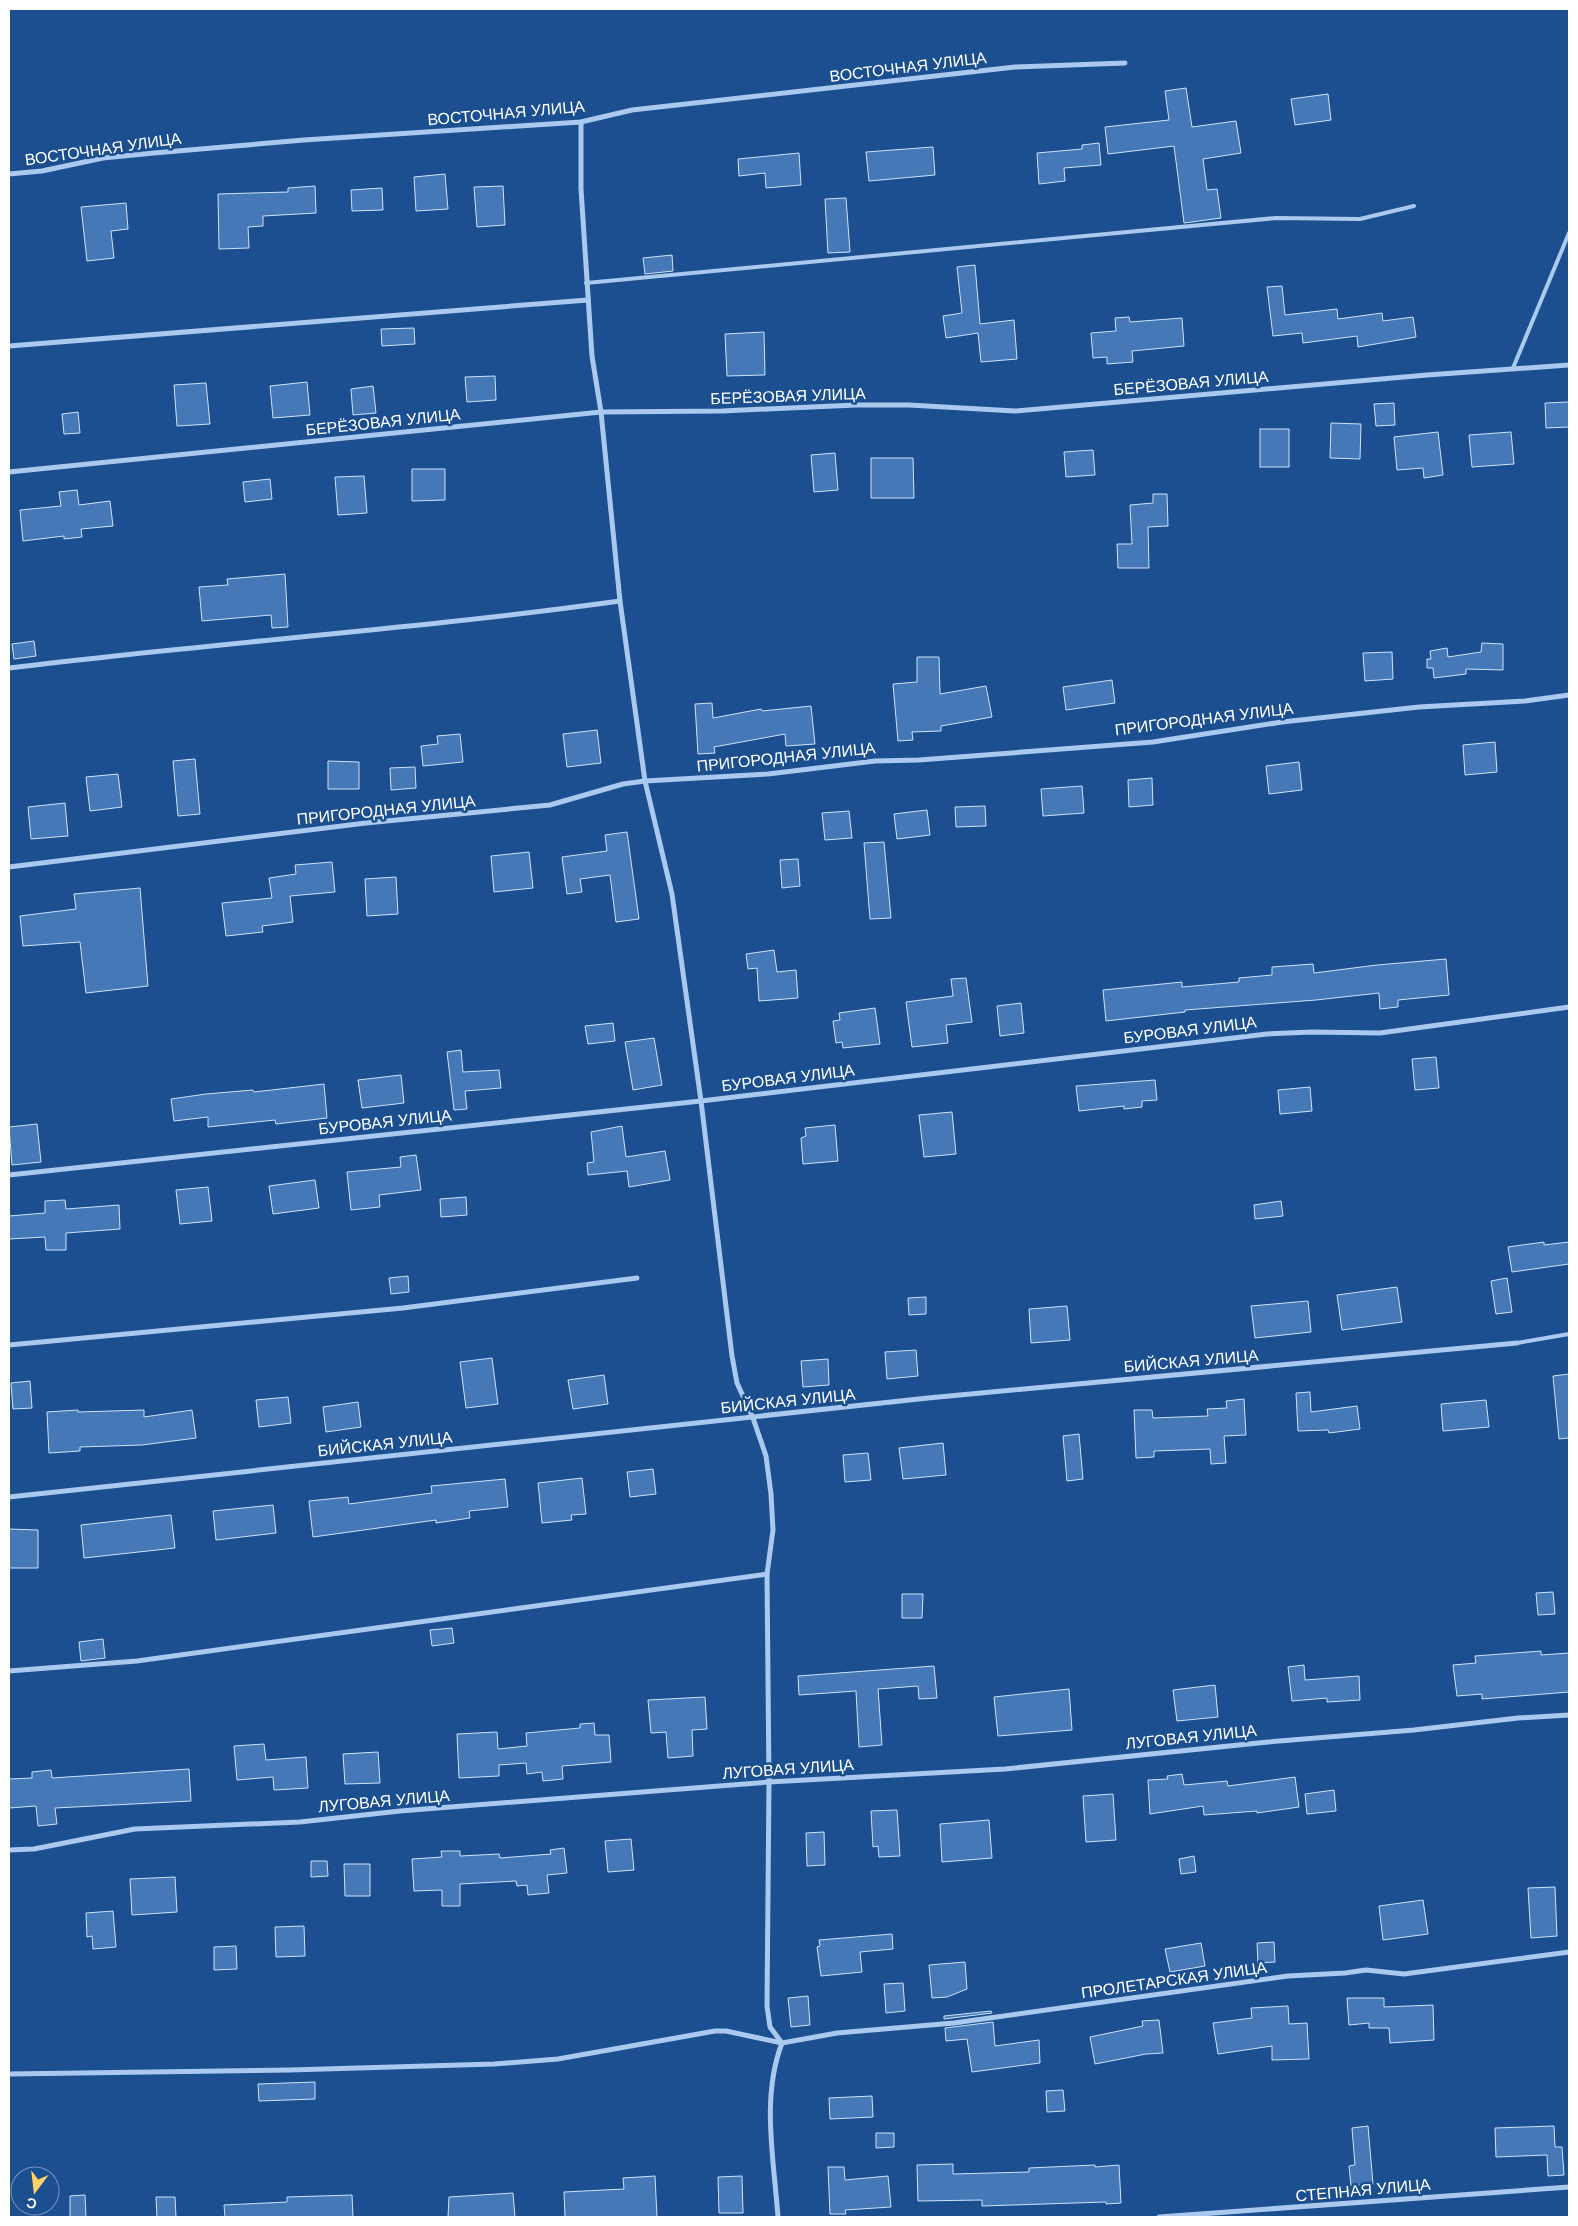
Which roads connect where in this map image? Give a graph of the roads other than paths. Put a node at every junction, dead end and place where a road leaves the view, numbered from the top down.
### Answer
1 (1125, 64) dead end
2 (581, 122) junction
3 (9, 174) edge
4 (1414, 206) dead end
5 (1569, 233) edge
6 (586, 283) junction
7 (588, 300) junction
8 (9, 346) edge
9 (1569, 365) edge
10 (1512, 368) junction
11 (601, 412) junction
12 (9, 472) edge
13 (620, 601) junction
14 (9, 668) edge
15 (1569, 695) edge
16 (645, 781) junction
17 (9, 867) edge
18 (1569, 1007) edge
19 (701, 1101) junction
20 (9, 1175) edge
21 (637, 1278) dead end
22 (1569, 1334) edge
23 (1517, 1343) joint
24 (9, 1345) edge
25 (753, 1418) junction
26 (9, 1497) edge
27 (767, 1574) junction
28 (9, 1671) edge
29 (1569, 1715) edge
30 (769, 1782) junction
31 (9, 1850) edge
32 (1569, 1952) edge
33 (782, 2043) junction
34 (9, 2074) edge
35 (1569, 2187) edge
36 (778, 2217) edge
37 (1159, 2217) edge

1 - 2 street, ВОСТОЧНАЯ УЛИЦА
2 - 3 street, ВОСТОЧНАЯ УЛИЦА
2 - 6 street
4 - 6 lane
5 - 10 lane
6 - 7 street
7 - 8 street
7 - 11 street
9 - 10 street, БЕРЁЗОВАЯ УЛИЦА
10 - 11 street, БЕРЁЗОВАЯ УЛИЦА
11 - 12 street, БЕРЁЗОВАЯ УЛИЦА
11 - 13 street
13 - 14 street
13 - 16 street
15 - 16 street, ПРИГОРОДНАЯ УЛИЦА
16 - 17 street, ПРИГОРОДНАЯ УЛИЦА
16 - 19 street
18 - 19 street, БУРОВАЯ УЛИЦА
19 - 20 street, БУРОВАЯ УЛИЦА
19 - 25 street
21 - 24 street
22 - 23 lane, БИЙСКАЯ УЛИЦА
23 - 25 street, БИЙСКАЯ УЛИЦА
25 - 26 street, БИЙСКАЯ УЛИЦА
25 - 27 street
27 - 28 street
27 - 30 street
29 - 30 street, ЛУГОВАЯ УЛИЦА
30 - 31 street, ЛУГОВАЯ УЛИЦА
30 - 33 street
32 - 33 street, ПРОЛЕТАРСКАЯ УЛИЦА
33 - 34 street
33 - 36 street
35 - 37 street, СТЕПНАЯ УЛИЦА

